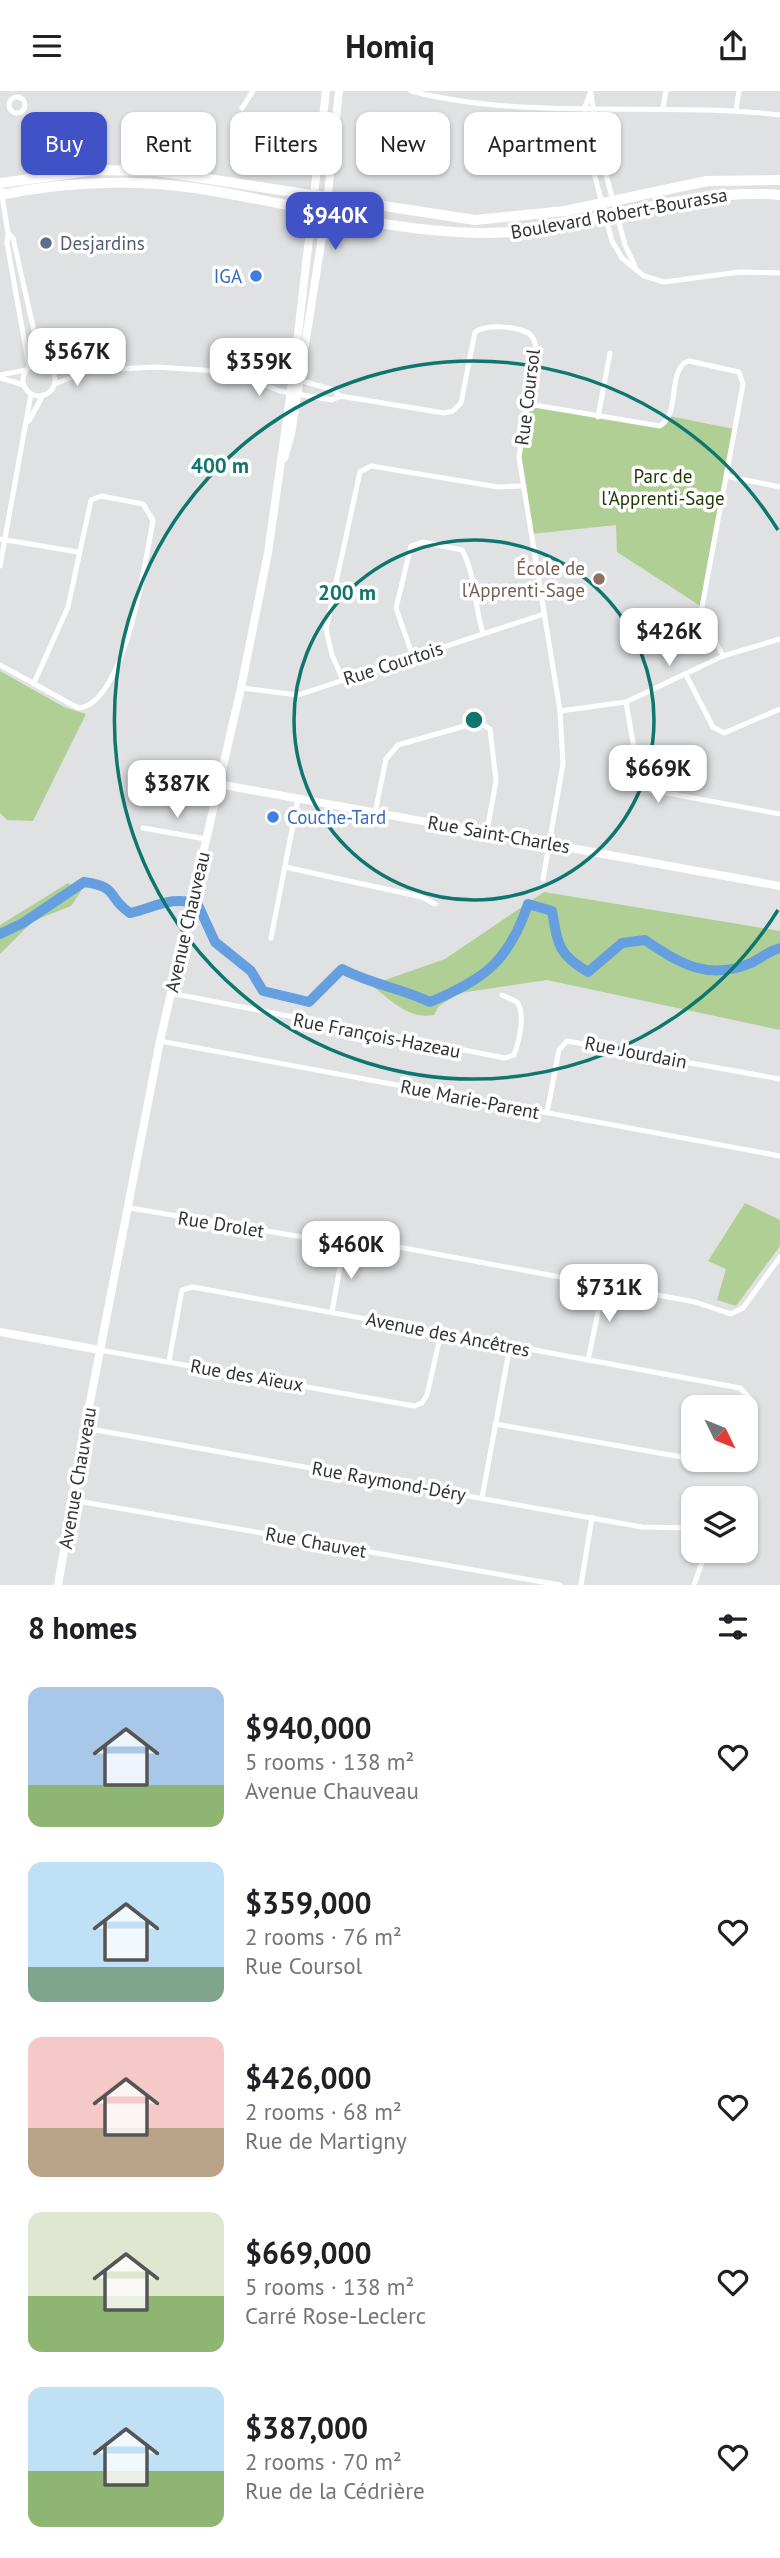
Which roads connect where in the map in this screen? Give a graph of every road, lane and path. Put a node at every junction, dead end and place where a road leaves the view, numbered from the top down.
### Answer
1 (253, 91) edge
2 (326, 91) edge
3 (339, 91) edge
4 (411, 91) edge
5 (666, 91) edge
6 (739, 91) edge
7 (591, 92) edge
8 (585, 107) junction
9 (242, 108) dead end
10 (595, 108) junction
11 (663, 108) junction
12 (736, 110) junction
13 (780, 115) edge
14 (780, 180) edge
15 (0, 183) edge
16 (1, 195) edge
17 (315, 195) junction
18 (780, 195) edge
19 (328, 198) junction
20 (608, 203) junction
21 (313, 210) junction
22 (326, 212) junction
23 (612, 215) junction
24 (8, 233) junction
25 (636, 269) junction
26 (780, 273) edge
27 (610, 353) dead end
28 (47, 366) junction
29 (27, 369) junction
30 (91, 370) junction
31 (237, 374) junction
32 (0, 376) edge
33 (297, 379) junction
34 (54, 384) junction
35 (24, 385) junction
36 (294, 393) junction
37 (32, 394) junction
38 (43, 395) junction
39 (340, 396) junction
40 (528, 404) junction
41 (598, 417) junction
42 (28, 423) junction
43 (726, 476) junction
44 (524, 486) junction
45 (780, 487) edge
46 (3, 540) edge
47 (78, 552) junction
48 (0, 566) edge
49 (544, 614) junction
50 (483, 633) junction
51 (780, 639) edge
52 (723, 656) junction
53 (413, 657) junction
54 (0, 665) edge
55 (685, 675) junction
56 (343, 680) junction
57 (34, 684) junction
58 (241, 688) junction
59 (626, 702) junction
60 (780, 709) edge
61 (560, 711) junction
62 (218, 784) junction
63 (298, 799) junction
64 (375, 813) junction
65 (780, 814) edge
66 (143, 828) dead end
67 (487, 831) junction
68 (206, 839) junction
69 (549, 843) junction
70 (285, 867) junction
71 (542, 879) dead end
72 (780, 886) edge
73 (435, 904) dead end
74 (271, 938) dead end
75 (170, 993) junction
76 (502, 995) dead end
77 (160, 1041) junction
78 (780, 1079) edge
79 (547, 1113) junction
80 (780, 1156) edge
81 (130, 1208) junction
82 (344, 1244) junction
83 (780, 1257) edge
84 (604, 1283) junction
85 (332, 1312) junction
86 (0, 1332) edge
87 (441, 1333) junction
88 (510, 1346) junction
89 (100, 1350) junction
90 (588, 1360) junction
91 (169, 1361) junction
92 (746, 1395) edge
93 (495, 1424) junction
94 (85, 1428) junction
95 (681, 1457) edge
96 (482, 1498) junction
97 (72, 1500) junction
98 (592, 1517) junction
99 (681, 1528) edge
100 (702, 1563) edge
101 (58, 1585) edge
102 (561, 1585) edge
103 (581, 1585) edge
104 (695, 1585) edge

1 - 9 street
2 - 17 main road
3 - 19 main road
4 - 8 street
5 - 11 street
6 - 12 street
7 - 8 street
7 - 10 street
8 - 10 street
8 - 20 street
10 - 11 street
10 - 20 street
11 - 12 street
12 - 13 street
14 - 20 highway, Boulevard Robert-Bourassa
15 - 16 street
15 - 17 highway, Boulevard Robert-Bourassa
16 - 21 highway, Boulevard Robert-Bourassa
16 - 24 street
17 - 19 highway, Boulevard Robert-Bourassa
17 - 21 main road
18 - 23 highway, Boulevard Robert-Bourassa
19 - 20 highway, Boulevard Robert-Bourassa
19 - 22 main road
20 - 23 street
20 - 23 street
21 - 22 highway, Boulevard Robert-Bourassa
21 - 33 main road
22 - 23 highway, Boulevard Robert-Bourassa
22 - 33 main road
23 - 25 street
23 - 25 street
24 - 28 street
24 - 29 street
25 - 26 street
27 - 41 street
28 - 29 street
28 - 30 street, Rue Coursol
28 - 34 street
29 - 32 street
29 - 35 street
30 - 31 street, Rue Coursol
30 - 34 street, Rue Coursol
31 - 33 street, Rue Coursol
31 - 36 street, Rue Coursol
32 - 35 street
33 - 36 main road, Avenue Chauveau
33 - 39 street, Rue Coursol
34 - 38 street
35 - 37 street
36 - 39 street, Rue Coursol
36 - 58 main road, Avenue Chauveau
37 - 38 street
37 - 42 street
38 - 42 street
39 - 40 street, Rue Coursol
40 - 41 street
40 - 44 street, Rue Coursol
41 - 43 street
42 - 46 street
43 - 45 street
43 - 52 street
44 - 49 street, Rue Coursol
44 - 56 street
46 - 47 street
46 - 48 street
47 - 57 street
47 - 57 street
49 - 50 street, Rue Courtois
49 - 61 street, Rue Coursol
50 - 53 street, Rue Courtois
50 - 53 street
51 - 52 street
52 - 55 street
53 - 56 street, Rue Courtois
54 - 57 street
55 - 59 street
55 - 60 street
56 - 58 street, Rue Courtois
58 - 62 main road, Avenue Chauveau
59 - 61 street
59 - 65 street
61 - 69 street, Rue Coursol
62 - 63 main road, Rue Saint-Charles
62 - 68 main road, Avenue Chauveau
63 - 64 main road, Rue Saint-Charles
63 - 70 street
64 - 67 main road, Rue Saint-Charles
64 - 67 street
66 - 68 street
67 - 69 main road, Rue Saint-Charles
68 - 75 main road, Avenue Chauveau
69 - 71 street, Rue Coursol
69 - 72 main road, Rue Saint-Charles
70 - 73 street
70 - 74 street
75 - 76 street, Rue François-Hazeau
75 - 77 main road, Avenue Chauveau
77 - 79 street, Rue Marie-Parent
77 - 81 main road, Avenue Chauveau
78 - 79 street, Rue Jourdain
79 - 80 street, Rue Marie-Parent
81 - 82 street, Rue Drolet
81 - 89 main road, Avenue Chauveau
82 - 84 street, Rue Drolet
82 - 85 street
83 - 84 street, Rue Drolet
84 - 90 street
85 - 87 street, Avenue des Ancêtres
85 - 91 street, Avenue des Ancêtres
86 - 89 main road, Rue des Aïeux
87 - 88 street, Avenue des Ancêtres
87 - 91 street, Rue des Aïeux
88 - 90 street, Avenue des Ancêtres
88 - 93 street
89 - 91 street, Rue des Aïeux
89 - 94 main road, Avenue Chauveau
90 - 92 street, Avenue des Ancêtres
93 - 95 street
93 - 96 street
94 - 96 street, Rue Raymond-Déry
94 - 97 main road, Avenue Chauveau
96 - 98 street, Rue Raymond-Déry
97 - 101 main road, Avenue Chauveau
97 - 102 street, Rue Chauvet
98 - 99 street, Rue Raymond-Déry
98 - 103 street
100 - 104 street

